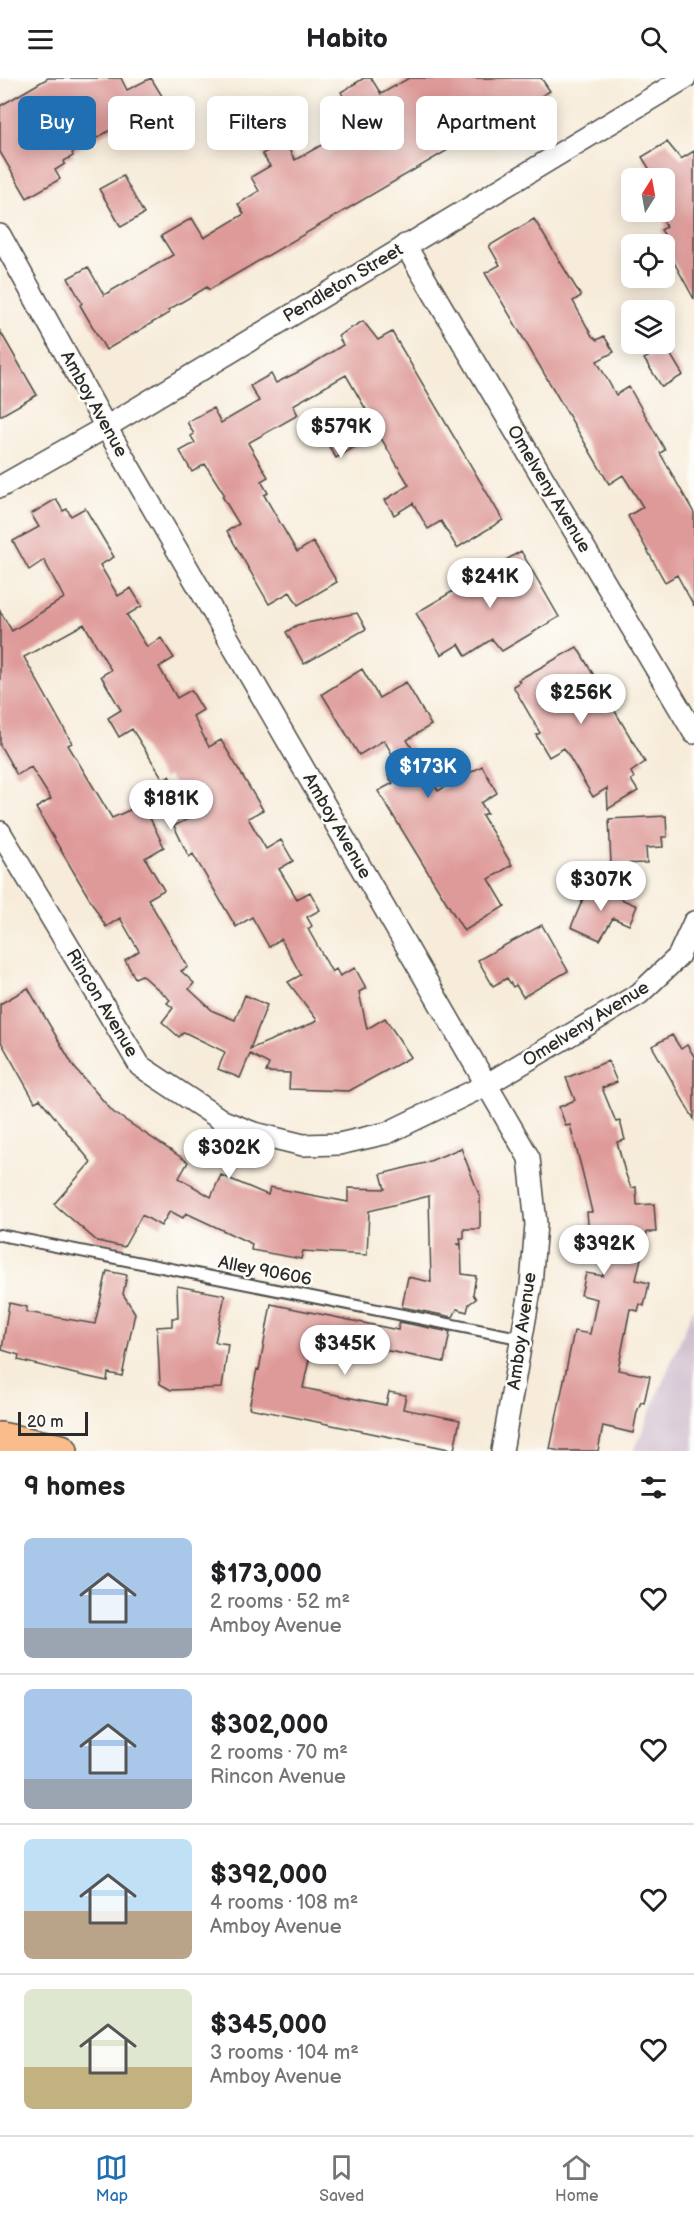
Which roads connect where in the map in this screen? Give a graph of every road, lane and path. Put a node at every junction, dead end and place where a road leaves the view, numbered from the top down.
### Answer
1 (685, 78) edge
2 (0, 235) edge
3 (405, 245) junction
4 (106, 427) junction
5 (0, 488) edge
6 (694, 733) edge
7 (0, 831) edge
8 (694, 922) edge
9 (486, 1085) junction
10 (0, 1235) edge
11 (524, 1339) junction
12 (0, 1439) edge
13 (46, 1449) edge
14 (502, 1451) edge

1 - 3 street, Pendleton Street
2 - 4 street, Amboy Avenue
3 - 4 street, Pendleton Street
3 - 6 street, Omelveny Avenue
4 - 5 street, Pendleton Street
4 - 9 street, Amboy Avenue
7 - 9 street, Rincon Avenue
8 - 9 street, Omelveny Avenue
9 - 11 street, Amboy Avenue
10 - 11 lane, Alley 90606
11 - 14 street, Amboy Avenue
12 - 13 main road

